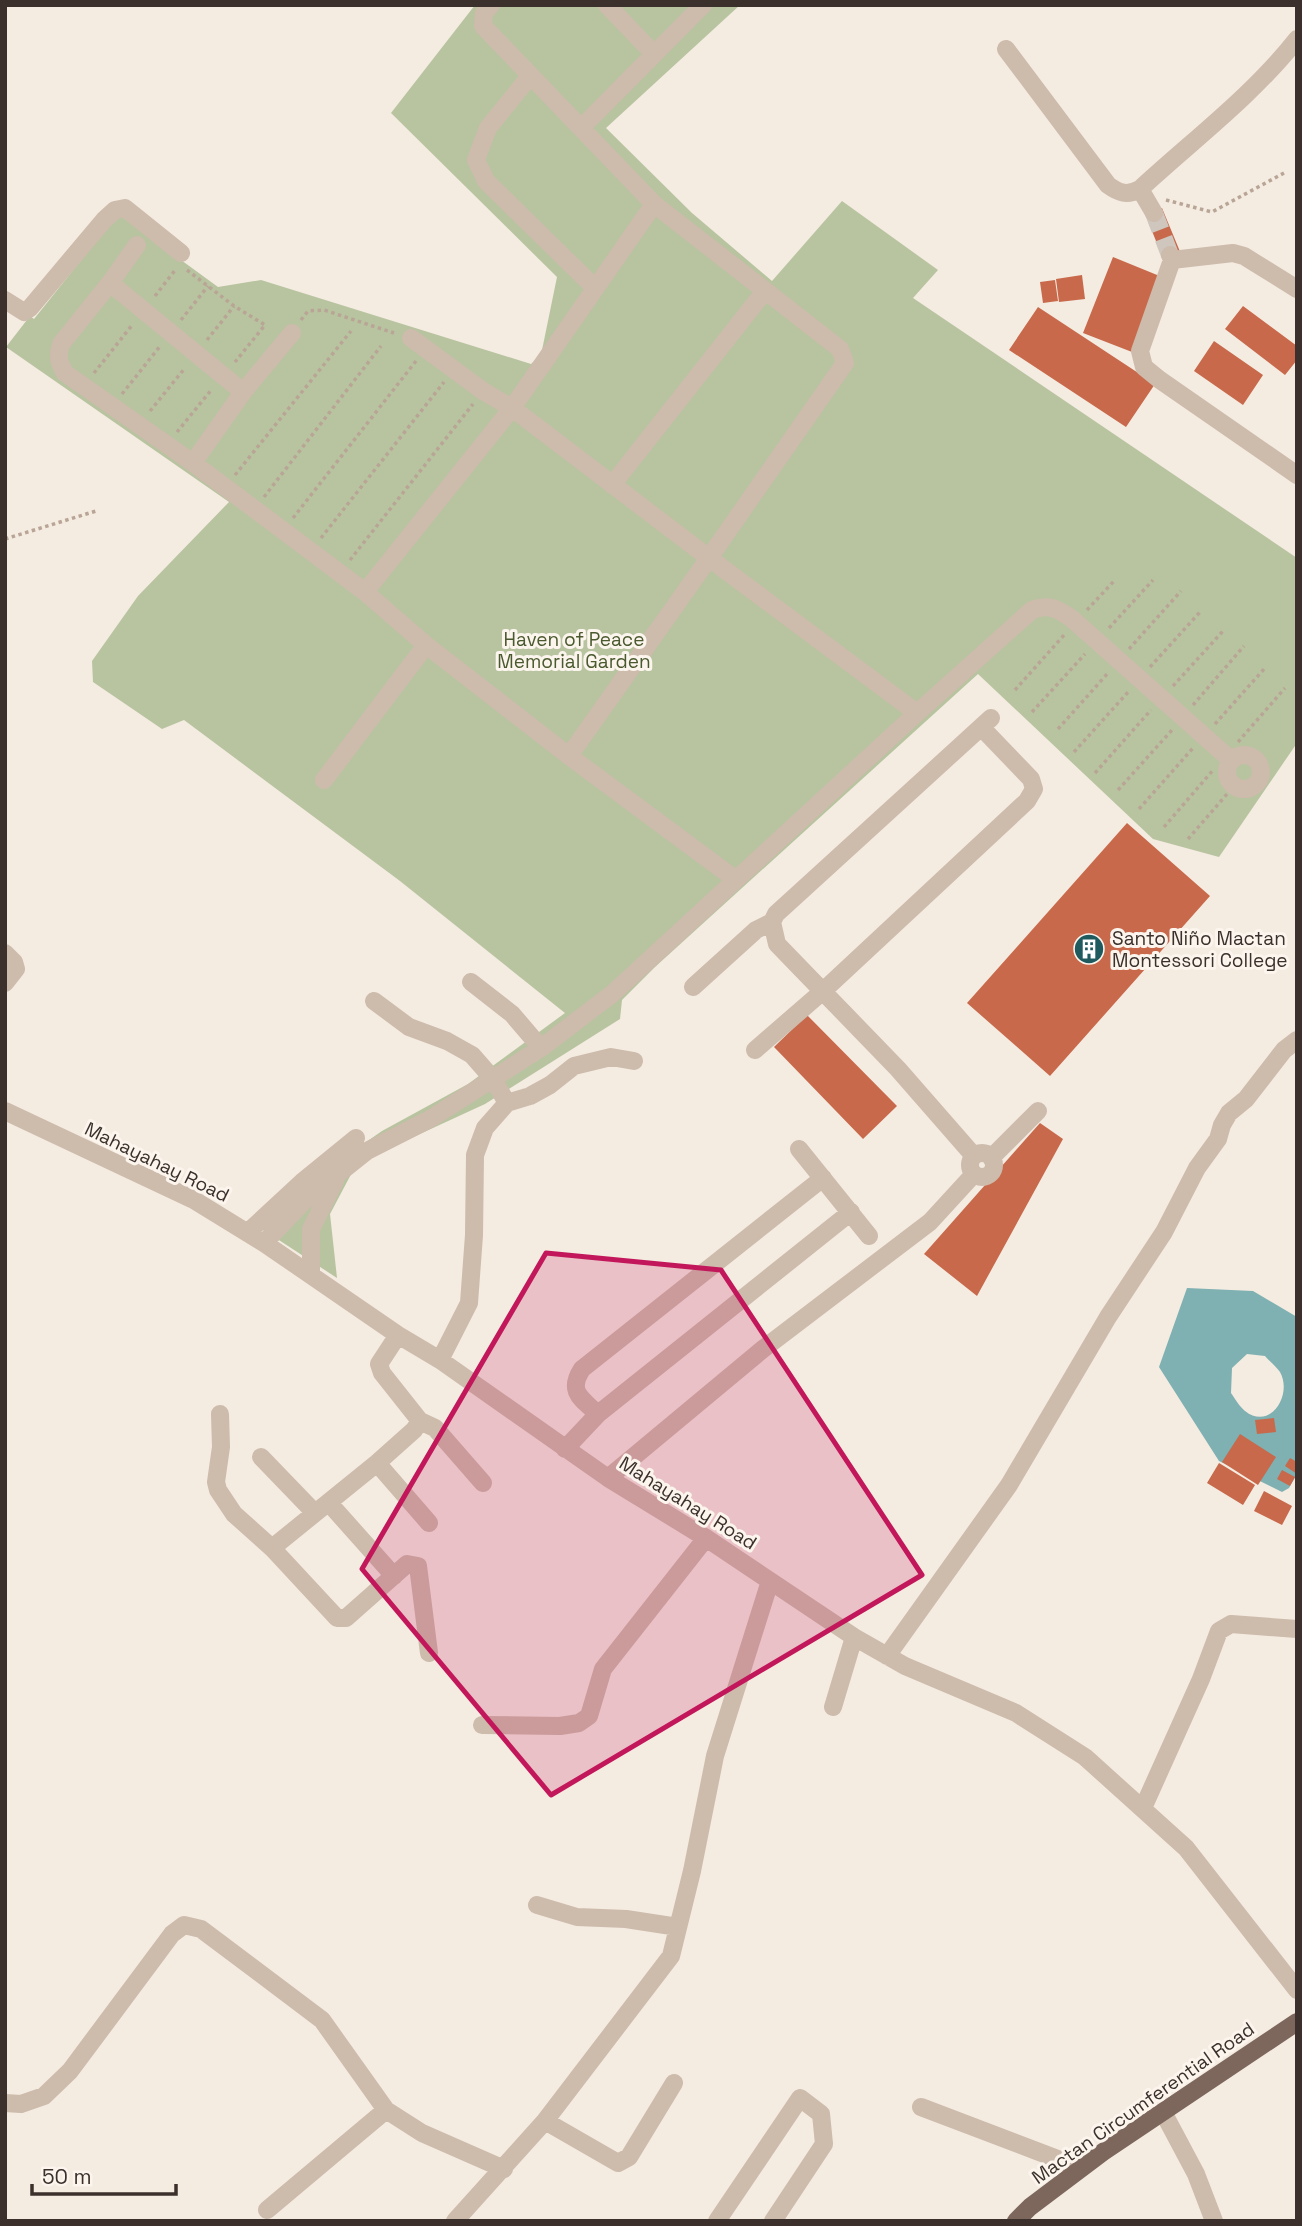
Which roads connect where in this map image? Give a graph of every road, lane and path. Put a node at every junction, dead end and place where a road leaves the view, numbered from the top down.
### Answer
1 (491, 5) edge
2 (607, 5) edge
3 (703, 5) edge
4 (1297, 38) edge
5 (1006, 49) dead end
6 (653, 53) junction
7 (530, 76) junction
8 (581, 128) junction
9 (1284, 173) dead end
10 (1142, 192) junction
11 (654, 204) junction
12 (1154, 213) tunnel mouth
13 (137, 245) dead end
14 (180, 259) joint
15 (110, 283) junction
16 (595, 288) junction
17 (1297, 289) edge
18 (764, 292) junction
19 (5, 300) edge
20 (265, 325) dead end
21 (351, 331) dead end
22 (292, 333) joint
23 (418, 343) junction
24 (381, 346) dead end
25 (454, 369) junction
26 (483, 391) junction
27 (243, 392) junction
28 (512, 408) junction
29 (193, 463) junction
30 (1297, 475) edge
31 (612, 485) junction
32 (225, 487) junction
33 (255, 510) junction
34 (96, 511) dead end
35 (283, 531) junction
36 (5, 539) edge
37 (311, 551) junction
38 (709, 558) junction
39 (340, 573) junction
40 (365, 593) junction
41 (426, 645) junction
42 (917, 713) junction
43 (569, 757) junction
44 (1231, 760) junction
45 (324, 780) dead end
46 (1234, 786) junction
47 (1188, 839) dead end
48 (735, 879) junction
49 (772, 922) junction
50 (5, 953) edge
51 (471, 982) dead end
52 (5, 983) edge
53 (694, 987) dead end
54 (823, 990) junction
55 (374, 1001) dead end
56 (1297, 1040) edge
57 (541, 1048) junction
58 (755, 1050) dead end
59 (634, 1061) dead end
60 (493, 1079) junction
61 (507, 1103) junction
62 (5, 1111) edge
63 (1038, 1111) dead end
64 (356, 1138) dead end
65 (799, 1149) dead end
66 (980, 1163) junction
67 (339, 1175) junction
68 (823, 1178) junction
69 (851, 1212) junction
70 (247, 1233) junction
71 (869, 1236) dead end
72 (264, 1243) junction
73 (311, 1275) junction
74 (398, 1335) junction
75 (440, 1360) junction
76 (220, 1414) dead end
77 (598, 1414) junction
78 (420, 1421) junction
79 (565, 1449) junction
80 (261, 1457) dead end
81 (377, 1463) junction
82 (608, 1478) junction
83 (484, 1483) dead end
84 (322, 1508) junction
85 (429, 1523) dead end
86 (706, 1538) junction
87 (272, 1548) junction
88 (394, 1576) junction
89 (770, 1581) junction
90 (1297, 1629) edge
91 (854, 1637) junction
92 (429, 1653) dead end
93 (887, 1656) junction
94 (833, 1707) dead end
95 (482, 1726) dead end
96 (1143, 1808) junction
97 (537, 1905) dead end
98 (678, 1927) junction
99 (1297, 1990) edge
100 (1297, 2022) edge
101 (674, 2083) dead end
102 (5, 2103) edge
103 (920, 2107) dead end
104 (386, 2109) junction
105 (1163, 2112) junction
106 (545, 2121) junction
107 (1081, 2168) junction
108 (504, 2169) junction
109 (267, 2210) dead end
110 (455, 2221) edge
111 (718, 2221) edge
112 (773, 2221) edge
113 (1016, 2221) edge
114 (1214, 2221) edge

1 - 7 street
2 - 6 street
3 - 6 street
4 - 10 street
5 - 10 street
6 - 8 street
7 - 8 street
7 - 16 street
8 - 11 street
9 - 10 path
10 - 12 street
11 - 16 street
11 - 18 street
13 - 15 street
14 - 19 street
14 - 20 path
15 - 27 street
15 - 29 street
16 - 28 street
17 - 30 street
18 - 31 street
18 - 38 street
21 - 32 path
22 - 23 path
22 - 27 street
23 - 25 street
23 - 35 path
24 - 33 path
25 - 26 street
25 - 37 path
26 - 28 street
26 - 39 path
27 - 29 street
28 - 31 street
28 - 40 street
29 - 32 street
31 - 38 street
32 - 33 street
33 - 35 street
34 - 36 path
35 - 37 street
37 - 39 street
38 - 42 street
38 - 43 street
39 - 40 street
40 - 41 street
41 - 43 street
41 - 45 street
42 - 44 street
42 - 48 street
43 - 48 street
44 - 46 street
44 - 46 street
46 - 47 path
48 - 57 street
49 - 53 street
49 - 54 street
49 - 54 street
50 - 52 street
51 - 57 street
54 - 58 street
54 - 66 street
55 - 60 street
56 - 93 street
57 - 60 street
59 - 61 street
60 - 61 street
60 - 67 street
61 - 75 street
62 - 70 street, Mahayahay Road
63 - 66 street
64 - 70 street
65 - 68 street
66 - 82 street
67 - 72 street
67 - 73 street
68 - 69 street
68 - 77 street
69 - 71 street
69 - 77 street
70 - 72 street, Mahayahay Road
72 - 73 street, Mahayahay Road
73 - 74 street, Mahayahay Road
74 - 75 street, Mahayahay Road
74 - 78 street
75 - 79 street, Mahayahay Road
76 - 87 street
77 - 79 street
78 - 81 street
78 - 83 street
79 - 82 street, Mahayahay Road
80 - 84 street
81 - 84 street
81 - 85 street
82 - 86 street, Mahayahay Road
84 - 87 street
84 - 88 street
86 - 89 street, Mahayahay Road
86 - 95 street
87 - 88 street
88 - 92 street
89 - 91 street, Mahayahay Road
89 - 98 street
90 - 96 street
91 - 93 street, Mahayahay Road
91 - 94 street
93 - 96 street, Mahayahay Road
96 - 99 street, Mahayahay Road
97 - 98 street
98 - 106 street
100 - 105 main road, Mactan Circumferential Road
101 - 106 street
102 - 104 street
103 - 107 street
104 - 108 street
104 - 109 street
105 - 107 main road, Mactan Circumferential Road
105 - 114 street
106 - 108 street
107 - 113 main road, Mactan Circumferential Road
108 - 110 street
111 - 112 street

